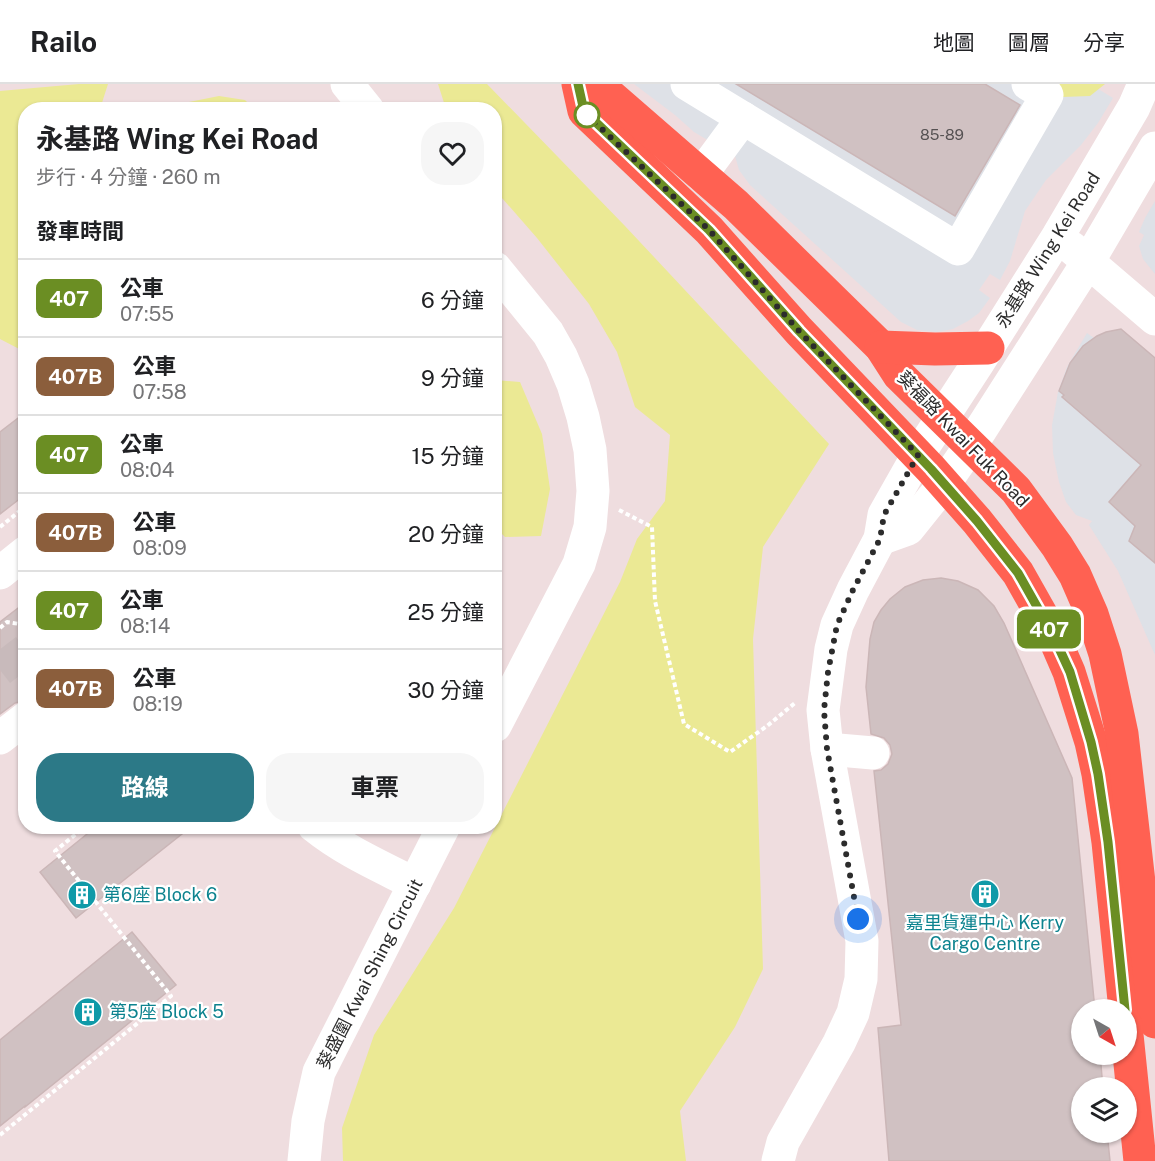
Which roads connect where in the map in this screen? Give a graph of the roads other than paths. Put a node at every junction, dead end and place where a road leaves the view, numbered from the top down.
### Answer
1 (347, 84) edge
2 (580, 84) edge
3 (687, 84) edge
4 (1028, 84) edge
5 (1139, 95) edge
6 (362, 102) edge
7 (743, 118) junction
8 (1155, 148) edge
9 (701, 175) junction
10 (1058, 236) junction
11 (1088, 262) junction
12 (502, 277) edge
13 (1155, 319) edge
14 (881, 347) junction
15 (988, 348) junction
16 (942, 418) junction
17 (971, 445) junction
18 (918, 455) junction
19 (944, 484) junction
20 (880, 539) junction
21 (18, 558) edge
22 (0, 573) edge
23 (502, 712) edge
24 (18, 724) edge
25 (0, 738) edge
26 (827, 749) junction
27 (873, 753) dead end
28 (324, 834) edge
29 (440, 834) edge
30 (415, 884) junction
31 (1148, 913) edge
32 (1124, 999) edge
33 (1155, 1022) edge
34 (1130, 1065) edge
35 (304, 1161) edge
36 (778, 1161) edge
37 (1140, 1161) edge

1 - 6 street
2 - 9 main road, 葵福路 Kwai Fuk Road
2 - 18 main road, 葵福路 Kwai Fuk Road
3 - 7 street
4 - 7 street
5 - 10 street, 永基路 Wing Kei Road
7 - 9 street
8 - 11 street
9 - 14 main road, 葵福路 Kwai Fuk Road
10 - 11 street
10 - 15 street, 永基路 Wing Kei Road
11 - 13 street
11 - 17 street
12 - 23 street
14 - 15 main road
14 - 16 main road, 葵福路 Kwai Fuk Road
15 - 16 street, 永基路 Wing Kei Road
16 - 17 main road, 葵福路 Kwai Fuk Road
16 - 18 street, 永基路 Wing Kei Road
17 - 19 street
17 - 31 main road, 葵福路 Kwai Fuk Road
18 - 19 main road, 葵福路 Kwai Fuk Road
18 - 20 street, 永基路 Wing Kei Road
19 - 20 street
19 - 32 main road, 葵福路 Kwai Fuk Road
20 - 26 street, 永基路 Wing Kei Road
21 - 22 street
24 - 25 street
26 - 27 street
26 - 36 street, 永基路 Wing Kei Road
28 - 30 street
29 - 30 street, 葵盛圍 Kwai Shing Circuit
30 - 35 street, 葵盛圍 Kwai Shing Circuit
31 - 33 main road, 葵福路 Kwai Fuk Road
34 - 37 main road

